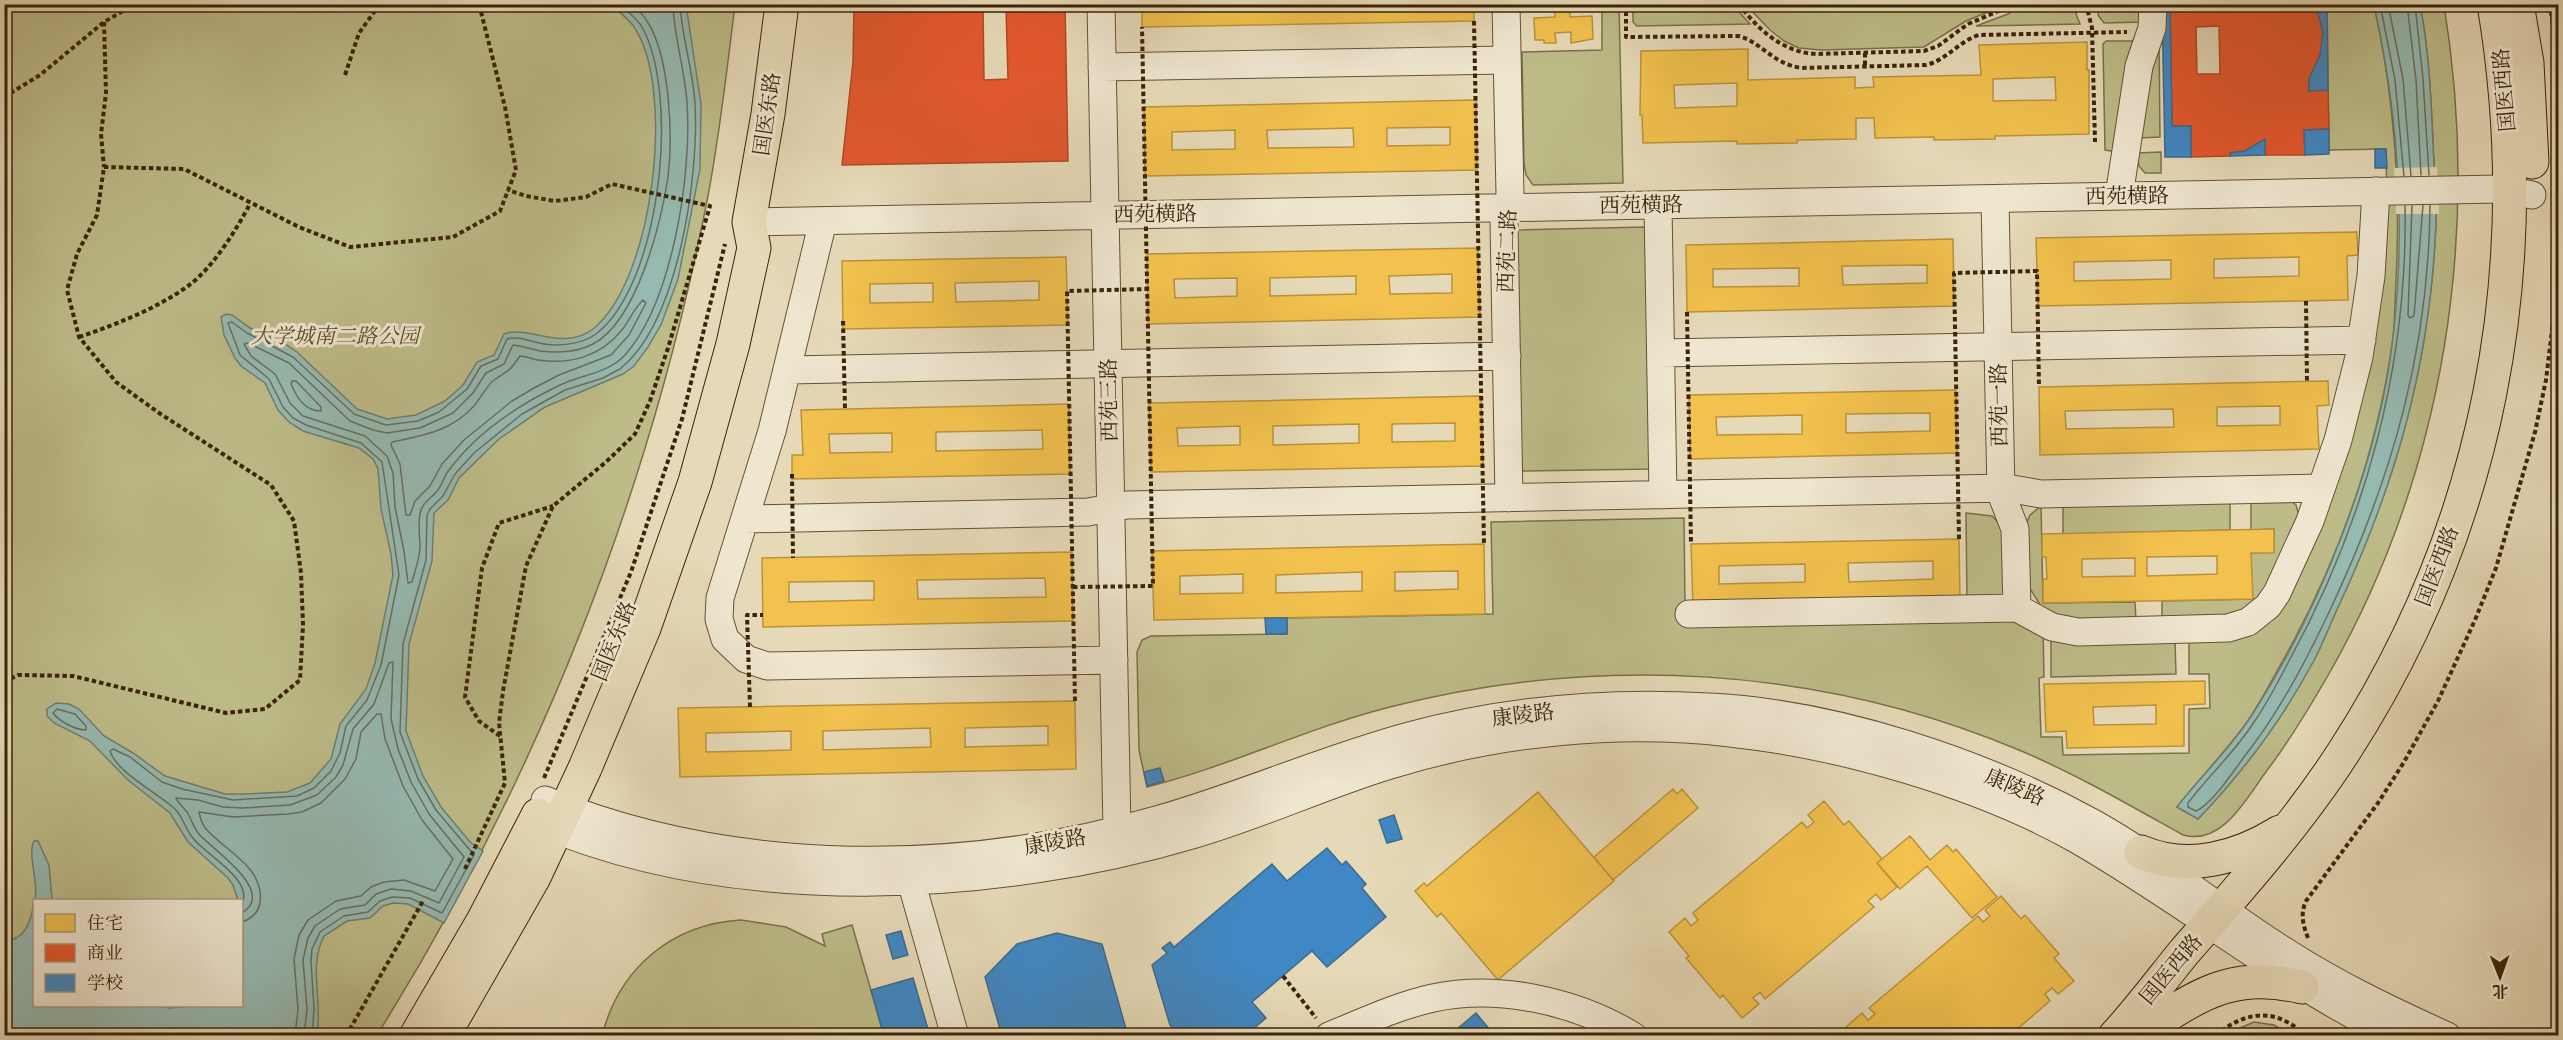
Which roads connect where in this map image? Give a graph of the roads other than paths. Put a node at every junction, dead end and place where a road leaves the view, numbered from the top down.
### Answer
1 (783, 4) edge
2 (1101, 4) edge
3 (1506, 4) edge
4 (2153, 4) edge
5 (2494, 4) edge
6 (2517, 4) edge
7 (1507, 60) junction
8 (1102, 67) junction
9 (2381, 191) junction
10 (2521, 192) junction
11 (2119, 196) junction
12 (1995, 199) junction
13 (1658, 205) junction
14 (1506, 208) junction
15 (1105, 215) junction
16 (823, 221) junction
17 (737, 232) junction
18 (2362, 340) junction
19 (1998, 347) junction
20 (1661, 353) junction
21 (1507, 356) junction
22 (1108, 364) junction
23 (788, 370) junction
24 (2321, 488) junction
25 (2001, 489) junction
26 (1664, 495) junction
27 (1509, 498) junction
28 (1111, 508) junction
29 (745, 519) junction
30 (2017, 608) junction
31 (1689, 614) dead end
32 (1114, 660) junction
33 (548, 809) junction
34 (2292, 825) junction
35 (1117, 830) junction
36 (2141, 852) junction
37 (911, 881) junction
38 (2225, 922) junction
39 (2302, 987) junction
40 (2149, 1030) edge
41 (2454, 1031) edge
42 (416, 1035) edge
43 (443, 1035) edge
44 (955, 1035) edge
45 (1329, 1035) edge
46 (1633, 1035) edge
47 (2115, 1035) edge
48 (2393, 1035) edge

1 - 17 main road, 国医东路
2 - 8 street, 西苑三路
3 - 7 street, 西苑二路
4 - 11 street
5 - 10 main road, 国医西路
6 - 10 main road, 国医西路
7 - 8 street
7 - 14 street, 西苑二路
8 - 15 street, 西苑三路
9 - 10 street, 西苑横路
9 - 11 street, 西苑横路
9 - 18 street
10 - 34 main road, 国医西路
10 - 38 main road, 国医西路
11 - 12 street, 西苑横路
12 - 13 street, 西苑横路
12 - 19 street, 西苑一路
13 - 14 street, 西苑横路
13 - 20 street
14 - 15 street, 西苑横路
14 - 21 street, 西苑二路
15 - 16 street, 西苑横路
15 - 22 street, 西苑三路
16 - 17 street, 西苑横路
16 - 23 street
17 - 33 main road, 国医东路
18 - 19 street
18 - 24 street
19 - 20 street
19 - 25 street, 西苑一路
20 - 26 street
21 - 22 street
21 - 27 street, 西苑二路
22 - 23 street
22 - 28 street, 西苑三路
23 - 29 street
24 - 25 street
24 - 30 street
25 - 26 street
25 - 30 street, 西苑一路
26 - 27 street
27 - 28 street
28 - 29 street
28 - 32 street, 西苑三路
29 - 32 street
30 - 31 street
32 - 35 street, 西苑三路
33 - 35 street, 康陵路
33 - 37 street, 康陵路
33 - 42 main road, 国医东路
33 - 43 main road, 国医东路
34 - 36 main road
34 - 38 main road, 国医西路
35 - 36 street, 康陵路
36 - 38 street, 康陵路
37 - 38 street, 康陵路
37 - 44 street
38 - 39 street, 康陵路
38 - 40 main road, 国医西路
38 - 41 street, 康陵路
38 - 47 main road, 国医西路
39 - 40 main road
39 - 48 street, 康陵路
45 - 46 street

